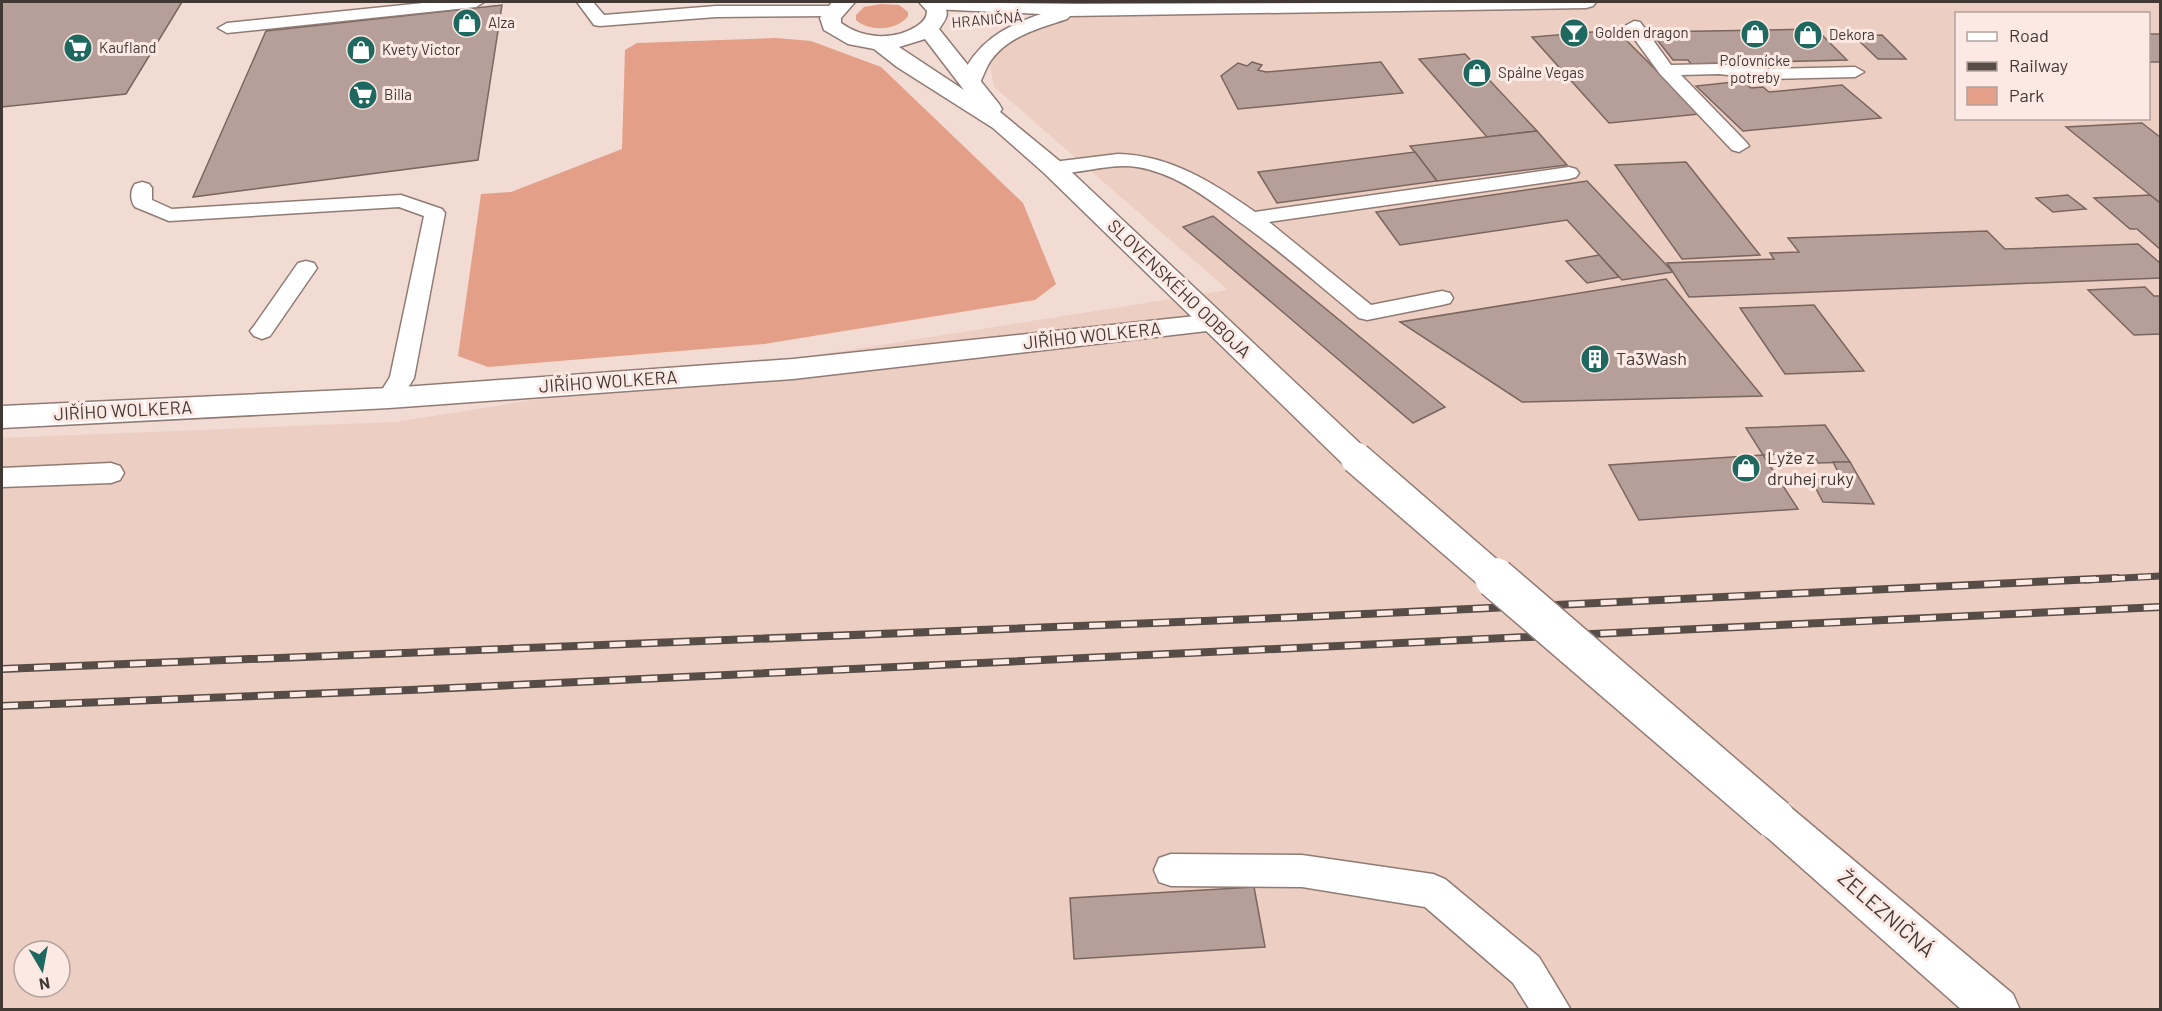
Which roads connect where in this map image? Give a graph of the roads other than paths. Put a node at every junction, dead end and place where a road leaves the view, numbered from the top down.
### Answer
1 (476, 2) edge
2 (585, 2) edge
3 (719, 2) edge
4 (1561, 2) edge
5 (1586, 2) edge
6 (1150, 5) edge
7 (835, 9) edge
8 (1076, 10) junction
9 (696, 11) junction
10 (931, 14) edge
11 (600, 21) junction
12 (1634, 26) dead end
13 (227, 28) dead end
14 (879, 42) junction
15 (1666, 70) junction
16 (1855, 72) dead end
17 (970, 79) junction
18 (1001, 123) junction
19 (1739, 146) dead end
20 (1053, 168) junction
21 (1569, 173) dead end
22 (142, 188) dead end
23 (1249, 219) junction
24 (306, 268) dead end
25 (1442, 298) dead end
26 (1214, 323) junction
27 (262, 331) dead end
28 (389, 398) junction
29 (2, 417) edge
30 (111, 473) dead end
31 (2, 478) edge
32 (1775, 819) joint
33 (1171, 870) dead end
34 (1551, 1010) edge
35 (1997, 1010) edge

1 - 13 lane
2 - 11 lane
3 - 9 lane
4 - 5 street, HRANIČNÁ
4 - 6 street, HRANIČNÁ
6 - 8 street, HRANIČNÁ
7 - 9 lane
7 - 11 lane
7 - 14 street
8 - 10 street, HRANIČNÁ
8 - 17 street, HRANIČNÁ
9 - 11 lane
10 - 14 street, HRANIČNÁ
10 - 17 street, SLOVENSKÉHO ODBOJA
12 - 15 lane
14 - 18 street, SLOVENSKÉHO ODBOJA
15 - 16 lane
15 - 19 lane
17 - 18 street, SLOVENSKÉHO ODBOJA
18 - 20 street, SLOVENSKÉHO ODBOJA
20 - 23 lane
20 - 26 street, SLOVENSKÉHO ODBOJA
21 - 23 lane
22 - 28 lane
23 - 25 lane
24 - 27 lane
26 - 28 street, JIŘÍHO WOLKERA
26 - 32 street, SLOVENSKÉHO ODBOJA, bridge
28 - 29 street, JIŘÍHO WOLKERA
30 - 31 lane
32 - 35 street, ŽELEZNIČNÁ
33 - 34 lane

